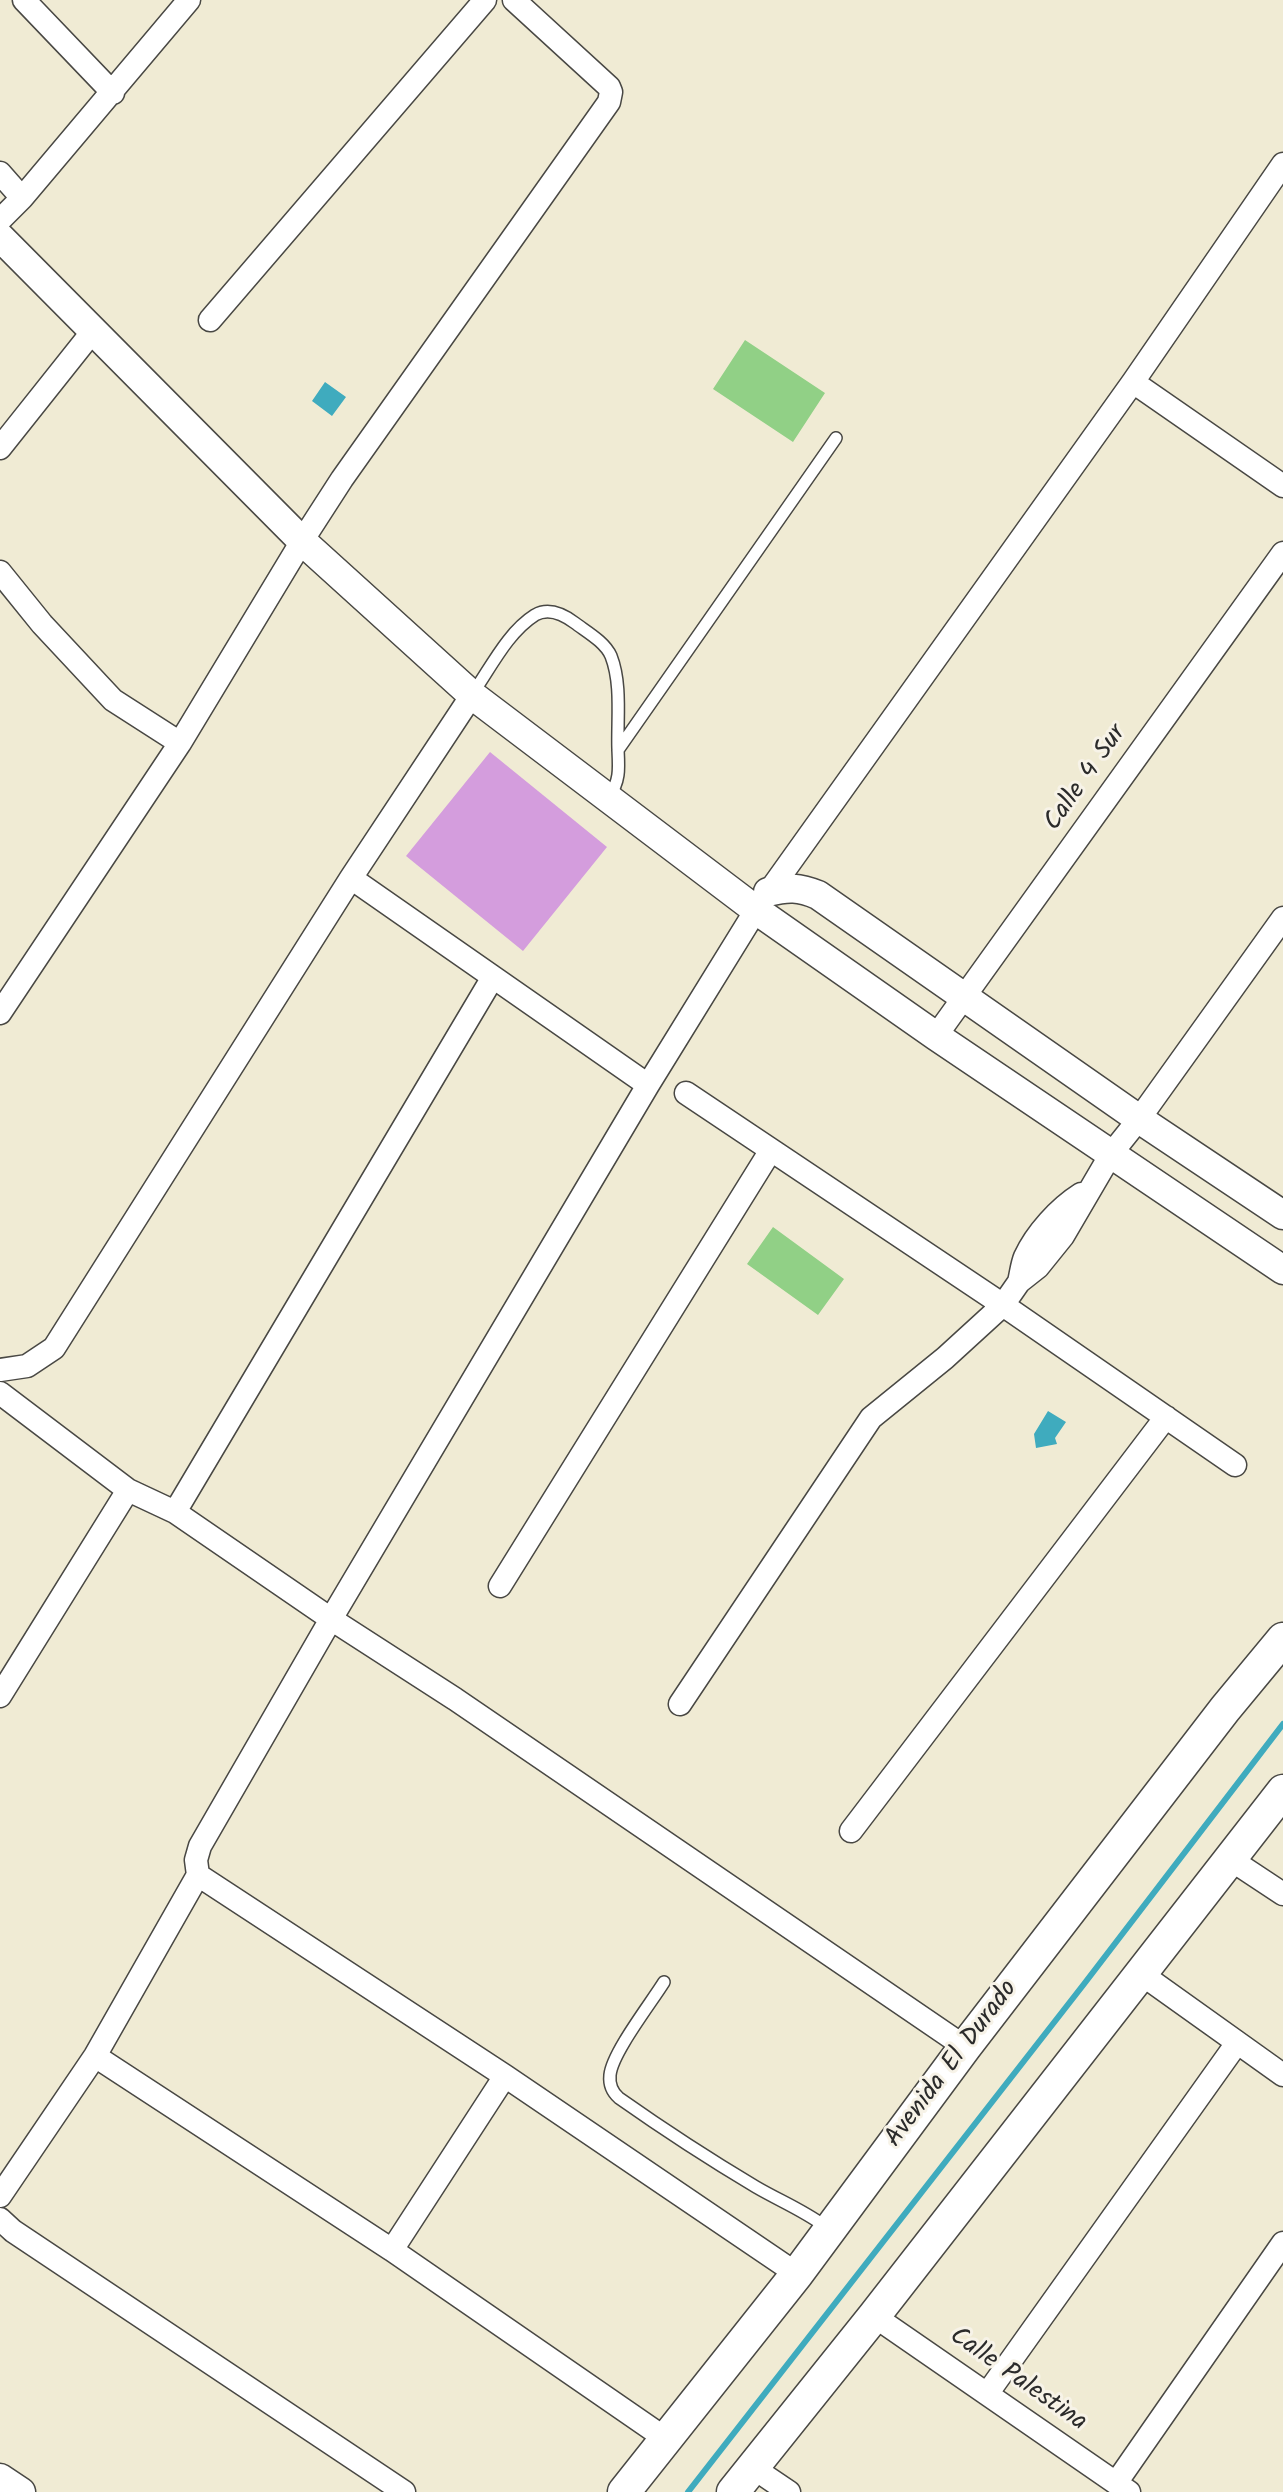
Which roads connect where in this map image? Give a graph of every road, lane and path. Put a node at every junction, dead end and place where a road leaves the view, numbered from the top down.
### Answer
1 (24, 0) edge
2 (189, 0) edge
3 (485, 0) edge
4 (514, 0) edge
5 (113, 93) junction
6 (1283, 164) edge
7 (0, 173) edge
8 (22, 198) junction
9 (0, 220) edge
10 (0, 237) edge
11 (210, 320) dead end
12 (93, 331) junction
13 (1133, 382) junction
14 (836, 438) dead end
15 (0, 448) edge
16 (1283, 486) edge
17 (302, 541) junction
18 (1283, 553) edge
19 (0, 572) edge
20 (472, 695) junction
21 (180, 743) junction
22 (618, 750) junction
23 (609, 798) junction
24 (351, 878) junction
25 (762, 901) junction
26 (1283, 918) edge
27 (493, 977) junction
28 (966, 998) junction
29 (0, 1013) edge
30 (936, 1036) junction
31 (648, 1085) junction
32 (686, 1093) dead end
33 (1139, 1119) junction
34 (771, 1150) junction
35 (1111, 1154) junction
36 (1283, 1215) edge
37 (1283, 1270) edge
38 (1003, 1305) junction
39 (0, 1370) edge
40 (0, 1393) edge
41 (1166, 1417) junction
42 (1235, 1465) dead end
43 (128, 1490) junction
44 (175, 1512) junction
45 (500, 1586) dead end
46 (331, 1619) junction
47 (1283, 1639) edge
48 (0, 1696) edge
49 (680, 1704) dead end
50 (1283, 1791) edge
51 (851, 1831) dead end
52 (1230, 1859) junction
53 (198, 1875) junction
54 (1283, 1894) edge
55 (1140, 1973) junction
56 (664, 1982) dead end
57 (1237, 2043) junction
58 (965, 2047) junction
59 (95, 2056) junction
60 (1283, 2075) edge
61 (505, 2076) junction
62 (0, 2196) edge
63 (0, 2219) edge
64 (830, 2230) junction
65 (1283, 2243) edge
66 (392, 2250) junction
67 (797, 2274) junction
68 (874, 2316) junction
69 (987, 2394) junction
70 (666, 2439) junction
71 (752, 2467) junction
72 (0, 2478) edge
73 (1122, 2488) edge
74 (21, 2492) edge
75 (404, 2492) edge
76 (624, 2492) edge
77 (733, 2492) edge
78 (789, 2492) edge

1 - 5 street
2 - 5 street
3 - 11 street
4 - 17 street
5 - 8 street
6 - 13 street
7 - 8 street
8 - 9 street
10 - 12 street
12 - 15 street
12 - 17 street
13 - 16 street
13 - 25 street
14 - 22 lane
17 - 20 street
17 - 21 street
18 - 28 street, Calle 4 Sur
19 - 21 street
20 - 22 lane
20 - 23 street
20 - 24 street
21 - 29 street
22 - 23 lane
23 - 25 street
24 - 27 street
24 - 39 street
25 - 28 street
25 - 30 street
25 - 31 street
26 - 33 street
27 - 31 street
27 - 44 street
28 - 30 street, Calle 4 Sur
28 - 33 street
30 - 35 street
31 - 46 street
32 - 34 street
33 - 35 street
33 - 36 street
34 - 38 street
34 - 45 street
35 - 37 street
35 - 38 street
38 - 41 street
38 - 49 street
40 - 43 street
41 - 42 street
41 - 51 street
43 - 44 street
43 - 48 street
44 - 46 street
46 - 53 street
46 - 58 street
47 - 58 main road, Avenida El Durado
50 - 52 main road
52 - 54 street
52 - 55 main road
53 - 59 street
53 - 61 street
55 - 57 street
55 - 68 main road
56 - 64 lane
57 - 60 street
57 - 69 street
58 - 64 main road, Avenida El Durado
59 - 62 street
59 - 66 street
61 - 66 street
61 - 67 street
63 - 75 street
64 - 67 main road, Avenida El Durado
65 - 73 street
66 - 70 street
67 - 70 main road, Avenida El Durado
68 - 69 street, Calle Palestina
68 - 71 main road
69 - 73 street, Calle Palestina
70 - 76 main road, Avenida El Durado
71 - 77 main road
71 - 78 street
72 - 74 street

